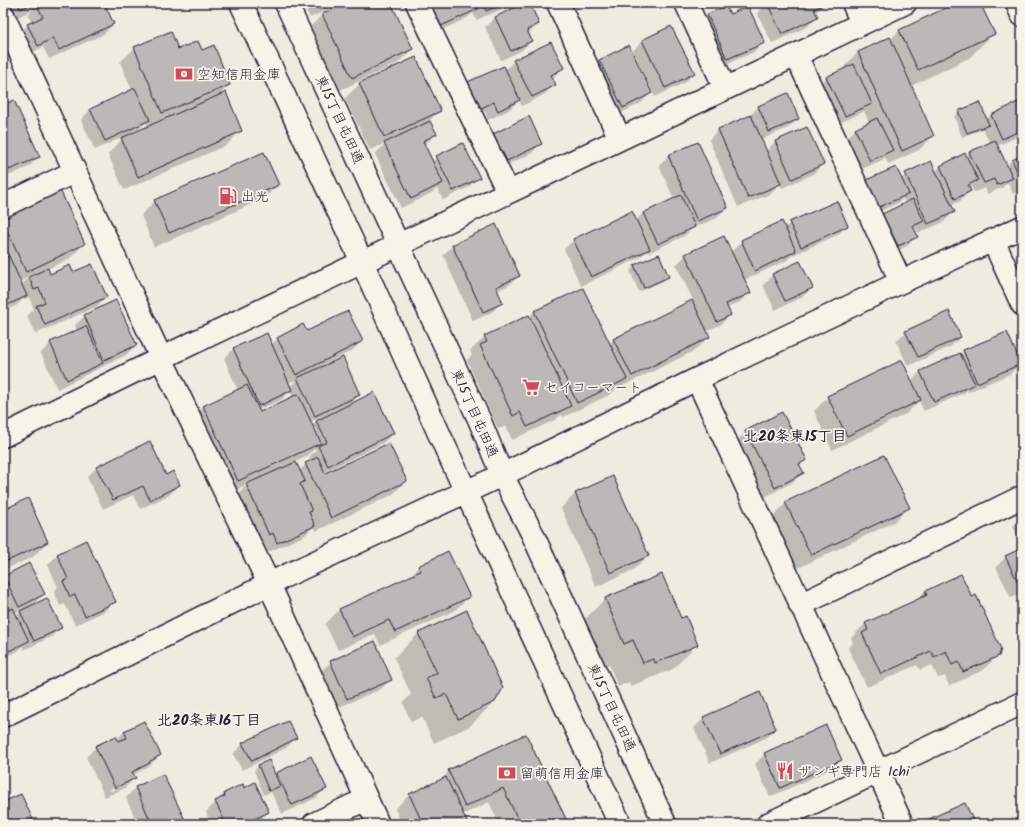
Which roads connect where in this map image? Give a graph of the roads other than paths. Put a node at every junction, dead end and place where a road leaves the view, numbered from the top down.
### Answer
1 (241, 3) edge
2 (286, 3) edge
3 (417, 3) edge
4 (558, 3) edge
5 (686, 3) edge
6 (853, 3) edge
7 (905, 3) edge
8 (1017, 3) edge
9 (3, 15) edge
10 (1022, 15) edge
11 (862, 23) junction
12 (796, 55) junction
13 (725, 88) junction
14 (620, 139) junction
15 (74, 172) junction
16 (508, 192) junction
17 (3, 206) edge
18 (1022, 227) edge
19 (993, 240) junction
20 (398, 245) junction
21 (362, 262) junction
22 (901, 282) junction
23 (1022, 304) edge
24 (161, 358) junction
25 (697, 380) junction
26 (3, 436) edge
27 (502, 475) junction
28 (467, 491) junction
29 (1022, 497) edge
30 (269, 584) junction
31 (800, 605) junction
32 (1022, 703) edge
33 (3, 716) edge
34 (877, 772) junction
35 (366, 799) junction
36 (314, 824) edge
37 (378, 824) edge
38 (620, 824) edge
39 (665, 824) edge
40 (768, 824) edge
41 (902, 824) edge

1 - 21 street
2 - 20 street, 東15丁目屯田通
3 - 16 street
4 - 14 street
5 - 13 street
6 - 11 street
7 - 11 street
8 - 10 street
9 - 15 street
11 - 12 street
12 - 13 street
12 - 22 street
13 - 14 street
14 - 16 street
15 - 17 street
15 - 24 street
16 - 20 street
18 - 19 street
19 - 22 street
19 - 23 street
20 - 21 street
20 - 27 street, 東15丁目屯田通
21 - 24 street
21 - 28 street
22 - 25 street
24 - 26 street
24 - 30 street
25 - 27 street
25 - 31 street
27 - 28 street
27 - 39 street, 東15丁目屯田通
28 - 30 street
28 - 38 street
29 - 31 street
30 - 33 street
30 - 35 street
31 - 34 street
32 - 34 street
34 - 40 street
34 - 41 street
35 - 36 street
35 - 37 street

